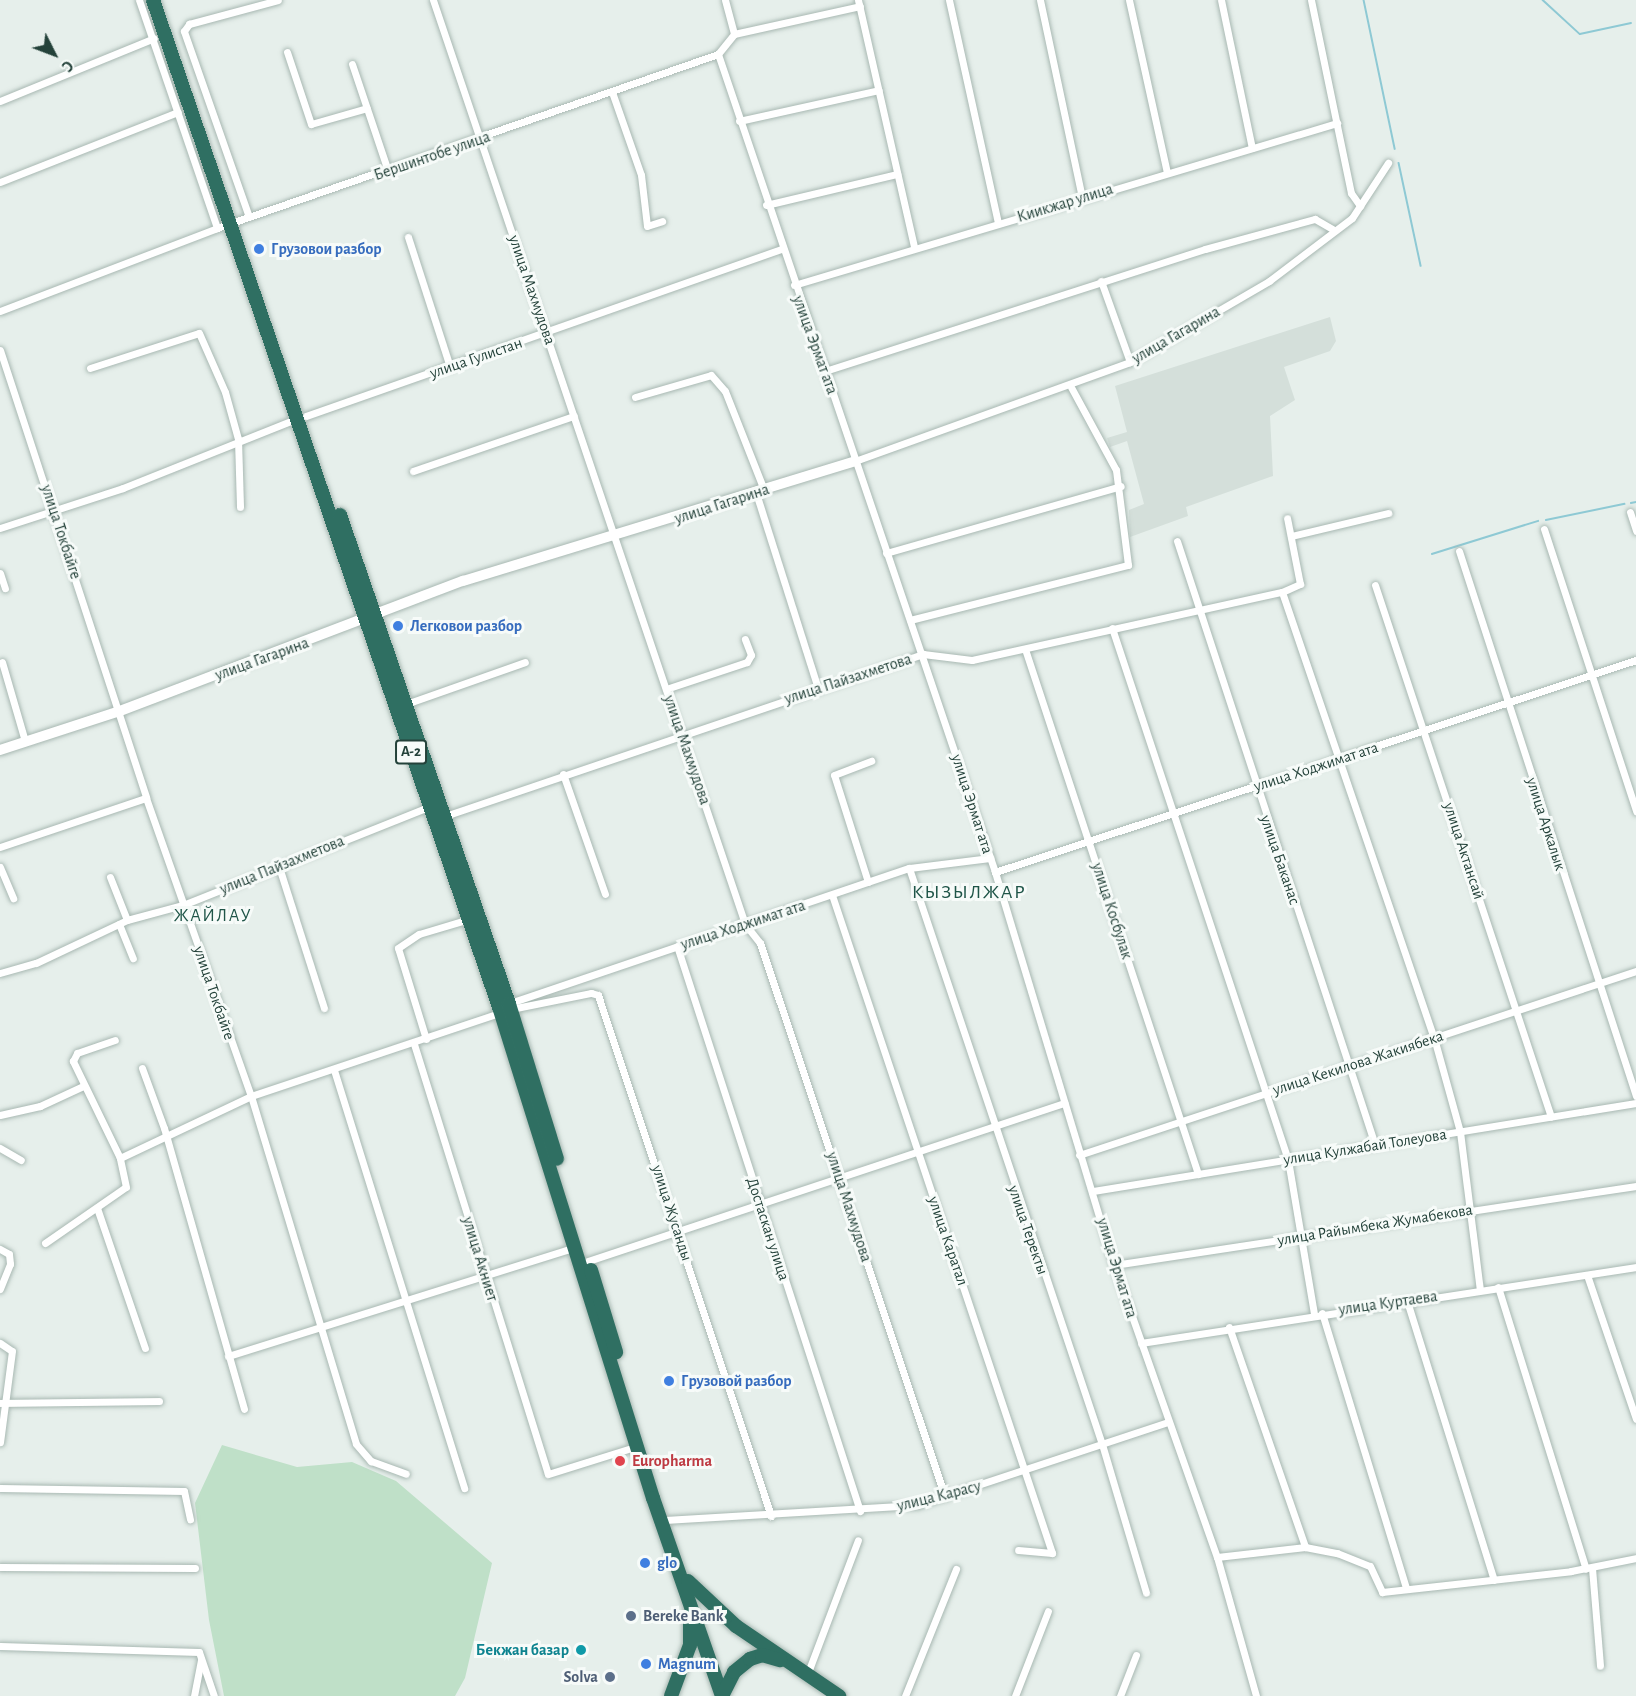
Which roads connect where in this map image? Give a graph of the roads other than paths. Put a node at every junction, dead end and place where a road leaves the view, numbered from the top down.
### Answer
1 (139, 0) edge
2 (153, 0) edge
3 (162, 0) edge
4 (278, 0) edge
5 (433, 0) edge
6 (725, 0) edge
7 (949, 0) edge
8 (1040, 0) edge
9 (1129, 0) edge
10 (1221, 0) edge
11 (1311, 0) edge
12 (859, 3) edge
13 (734, 34) junction
14 (154, 39) junction
15 (287, 52) dead end
16 (718, 54) junction
17 (351, 64) dead end
18 (879, 90) junction
19 (612, 92) junction
20 (0, 101) edge
21 (367, 108) junction
22 (178, 112) junction
23 (739, 121) junction
24 (1337, 123) junction
25 (482, 140) junction
26 (1252, 148) junction
27 (1388, 163) dead end
28 (388, 171) junction
29 (1167, 173) junction
30 (897, 174) junction
31 (0, 182) edge
32 (1082, 197) junction
33 (766, 205) junction
34 (1360, 206) junction
35 (663, 221) dead end
36 (233, 222) junction
37 (998, 223) junction
38 (1332, 229) junction
39 (408, 237) dead end
40 (914, 247) junction
41 (782, 249) junction
42 (1101, 281) junction
43 (794, 285) junction
44 (0, 311) edge
45 (547, 334) junction
46 (0, 351) edge
47 (1130, 362) junction
48 (450, 367) junction
49 (90, 368) dead end
50 (825, 371) junction
51 (1071, 387) junction
52 (635, 397) dead end
53 (574, 416) junction
54 (302, 417) junction
55 (237, 439) junction
56 (855, 461) junction
57 (413, 471) dead end
58 (1121, 486) junction
59 (760, 491) junction
60 (240, 507) dead end
61 (55, 511) junction
62 (1630, 512) dead end
63 (1388, 513) dead end
64 (1287, 518) dead end
65 (0, 528) edge
66 (1544, 530) dead end
67 (1636, 531) edge
68 (615, 537) junction
69 (1291, 537) junction
70 (1177, 541) dead end
71 (1459, 551) dead end
72 (886, 552) junction
73 (0, 573) edge
74 (1375, 585) dead end
75 (5, 588) dead end
76 (1282, 592) junction
77 (1198, 610) junction
78 (371, 618) junction
79 (910, 620) junction
80 (1112, 628) junction
81 (745, 639) dead end
82 (1025, 648) junction
83 (922, 654) junction
84 (1636, 660) edge
85 (2, 662) dead end
86 (525, 662) dead end
87 (1590, 675) junction
88 (666, 688) junction
89 (818, 689) junction
90 (1506, 703) junction
91 (406, 704) junction
92 (120, 711) junction
93 (1424, 731) junction
94 (681, 733) junction
95 (25, 741) junction
96 (0, 750) edge
97 (1339, 759) junction
98 (871, 761) dead end
99 (563, 774) junction
100 (1256, 787) junction
101 (146, 798) junction
102 (430, 806) junction
103 (1636, 811) edge
104 (1171, 814) junction
105 (445, 816) junction
106 (1088, 841) junction
107 (0, 847) edge
108 (990, 858) junction
109 (0, 867) edge
110 (279, 867) junction
111 (909, 868) junction
112 (995, 872) junction
113 (110, 877) dead end
114 (868, 882) junction
115 (605, 894) dead end
116 (832, 895) junction
117 (13, 898) dead end
118 (183, 905) junction
119 (469, 919) junction
120 (123, 922) junction
121 (746, 924) junction
122 (677, 946) junction
123 (133, 958) dead end
124 (1636, 971) edge
125 (0, 972) edge
126 (1599, 983) junction
127 (324, 1008) dead end
128 (505, 1008) junction
129 (1517, 1012) junction
130 (1434, 1038) junction
131 (426, 1039) junction
132 (115, 1040) dead end
133 (414, 1044) junction
134 (1350, 1067) junction
135 (142, 1068) dead end
136 (334, 1070) junction
137 (83, 1086) junction
138 (1266, 1094) junction
139 (251, 1096) junction
140 (1636, 1096) edge
141 (1064, 1103) junction
142 (1636, 1103) edge
143 (0, 1115) edge
144 (1551, 1117) junction
145 (1182, 1123) junction
146 (993, 1126) junction
147 (1460, 1132) junction
148 (166, 1137) junction
149 (1374, 1145) junction
150 (0, 1148) edge
151 (917, 1152) junction
152 (1079, 1155) junction
153 (120, 1158) junction
154 (21, 1160) dead end
155 (1288, 1160) junction
156 (1198, 1174) junction
157 (839, 1177) junction
158 (1636, 1186) edge
159 (1093, 1191) junction
160 (759, 1204) junction
161 (97, 1208) junction
162 (1469, 1211) junction
163 (677, 1231) junction
164 (1302, 1236) junction
165 (45, 1243) dead end
166 (575, 1247) junction
167 (0, 1249) edge
168 (588, 1261) junction
169 (1114, 1264) junction
170 (1636, 1267) edge
171 (484, 1275) junction
172 (1587, 1275) junction
173 (1498, 1287) junction
174 (0, 1289) edge
175 (1480, 1290) junction
176 (404, 1301) junction
177 (1407, 1301) junction
178 (1318, 1313) junction
179 (319, 1327) junction
180 (1230, 1327) junction
181 (0, 1343) edge
182 (1140, 1343) junction
183 (146, 1348) dead end
184 (228, 1356) junction
185 (159, 1401) dead end
186 (2, 1403) edge
187 (244, 1409) dead end
188 (1636, 1419) edge
189 (1168, 1422) junction
190 (0, 1442) edge
191 (1102, 1444) junction
192 (638, 1446) junction
193 (1027, 1472) junction
194 (406, 1474) dead end
195 (651, 1480) junction
196 (0, 1488) edge
197 (464, 1488) dead end
198 (945, 1497) junction
199 (860, 1511) junction
200 (771, 1516) junction
201 (190, 1519) dead end
202 (664, 1520) junction
203 (858, 1540) dead end
204 (1305, 1547) junction
205 (1018, 1550) dead end
206 (1217, 1557) junction
207 (1636, 1558) edge
208 (0, 1567) edge
209 (195, 1568) dead end
210 (1589, 1568) junction
211 (956, 1569) dead end
212 (684, 1577) junction
213 (1494, 1580) junction
214 (1406, 1588) junction
215 (1146, 1593) dead end
216 (1048, 1611) dead end
217 (0, 1646) edge
218 (1136, 1654) dead end
219 (201, 1660) junction
220 (682, 1666) junction
221 (1600, 1666) dead end
222 (713, 1667) junction
223 (802, 1672) junction
224 (194, 1696) edge
225 (214, 1696) edge
226 (671, 1696) edge
227 (722, 1696) edge
228 (839, 1696) edge
229 (905, 1696) edge
230 (1015, 1696) edge
231 (1120, 1696) edge
232 (1256, 1696) edge

1 - 14 street
2 - 36 highway, A-2
3 - 36 highway, A-2
4 - 36 street
5 - 25 street, улица Махмудова
6 - 13 street
7 - 37 street
8 - 32 street
9 - 29 street
10 - 26 street
11 - 24 street
12 - 13 street
12 - 18 street
13 - 16 street
14 - 20 street
14 - 22 street
15 - 21 street
16 - 19 street, Бершинтобе улица
16 - 23 street, улица Эрмат ата
17 - 21 street
18 - 23 street
18 - 30 street
19 - 25 street, Бершинтобе улица
19 - 35 street
21 - 28 street
22 - 31 street
22 - 36 street
23 - 33 street, улица Эрмат ата
24 - 26 street, Киикжар улица
24 - 34 street
25 - 28 street, Бершинтобе улица
25 - 45 street, улица Махмудова
26 - 29 street, Киикжар улица
27 - 34 street, улица Гагарина
28 - 36 street, Бершинтобе улица
29 - 32 street, Киикжар улица
30 - 33 street
30 - 40 street
32 - 37 street, Киикжар улица
33 - 41 street, улица Эрмат ата
34 - 38 street, улица Гагарина
36 - 44 street, Бершинтобе улица
36 - 54 highway, A-2
37 - 40 street, Киикжар улица
38 - 42 street
38 - 47 street, улица Гагарина
39 - 48 street
40 - 43 street, Киикжар улица
41 - 43 street, улица Эрмат ата
41 - 45 street, улица Гулистан
42 - 47 street
42 - 50 street
43 - 50 street, улица Эрмат ата
45 - 48 street, улица Гулистан
45 - 53 street, улица Махмудова
46 - 61 street, улица Токбайге
47 - 51 street, улица Гагарина
48 - 54 street, улица Гулистан
49 - 55 street
50 - 56 street, улица Эрмат ата
51 - 56 street, улица Гагарина
51 - 58 street
52 - 59 street
53 - 57 street
53 - 68 street, улица Махмудова
54 - 55 street, улица Гулистан
54 - 78 highway, A-2
55 - 60 street
55 - 61 street, улица Гулистан
56 - 59 street, улица Гагарина
56 - 72 street, улица Эрмат ата
58 - 72 street
58 - 79 street
59 - 68 street, улица Гагарина
59 - 89 street
61 - 65 street, улица Гулистан
61 - 92 street, улица Токбайге
62 - 67 street
63 - 69 street
64 - 69 street
66 - 87 street
68 - 78 street, улица Гагарина
68 - 88 street, улица Махмудова
69 - 76 street
70 - 77 street, улица Баканас
71 - 90 street, улица Аркалык
72 - 79 street, улица Эрмат ата
73 - 75 street
74 - 93 street, улица Актансай
76 - 77 street, улица Пайзахметова
76 - 97 street
77 - 80 street, улица Пайзахметова
77 - 100 street, улица Баканас
78 - 91 highway, A-2
78 - 92 street, улица Гагарина
78 - 102 highway, A-2
79 - 83 street, улица Эрмат ата
80 - 82 street, улица Пайзахметова
80 - 104 street
81 - 88 street
82 - 83 street, улица Пайзахметова
82 - 106 street, улица Косбулак
83 - 89 street, улица Пайзахметова
83 - 108 street, улица Эрмат ата
84 - 87 street, улица Ходжимат ата
85 - 95 street
86 - 91 street
87 - 90 street, улица Ходжимат ата
87 - 103 street
88 - 94 street, улица Махмудова
89 - 94 street, улица Пайзахметова
90 - 93 street, улица Ходжимат ата
90 - 126 street, улица Аркалык
91 - 105 highway, A-2
92 - 95 street, улица Гагарина
92 - 101 street, улица Токбайге
93 - 97 street, улица Ходжимат ата
93 - 129 street, улица Актансай
94 - 99 street, улица Пайзахметова
94 - 121 street, улица Махмудова
95 - 96 street, улица Гагарина
97 - 100 street, улица Ходжимат ата
97 - 130 street
98 - 114 street
99 - 105 street, улица Пайзахметова
99 - 115 street
100 - 104 street, улица Ходжимат ата
100 - 134 street, улица Баканас
101 - 107 street
101 - 118 street, улица Токбайге
102 - 110 street, улица Пайзахметова
102 - 119 highway, A-2
104 - 106 street, улица Ходжимат ата
104 - 138 street
105 - 128 highway, A-2
106 - 112 street, улица Ходжимат ата
106 - 145 street, улица Косбулак
108 - 111 street, улица Ходжимат ата
108 - 112 street, улица Эрмат ата
109 - 117 street
110 - 118 street, улица Пайзахметова
110 - 127 street
111 - 114 street, улица Ходжимат ата
111 - 146 street, улица Теректы
112 - 141 street, улица Эрмат ата
113 - 120 street
114 - 116 street, улица Ходжимат ата
116 - 121 street, улица Ходжимат ата
116 - 151 street, улица Каратал
118 - 120 street, улица Пайзахметова
118 - 139 street, улица Токбайге
119 - 128 highway, A-2
119 - 131 street
120 - 123 street
120 - 125 street, улица Пайзахметова
121 - 122 street, улица Ходжимат ата
121 - 157 street, улица Махмудова
122 - 128 street, улица Ходжимат ата
122 - 160 street, Достаскан улица
124 - 126 street, улица Кекилова Жакиябека
126 - 129 street, улица Кекилова Жакиябека
126 - 140 street, улица Аркалык
128 - 131 street, улица Ходжимат ата
128 - 163 street, улица Жусанды
128 - 166 highway, A-2
128 - 168 highway, A-2
129 - 130 street, улица Кекилова Жакиябека
129 - 144 street, улица Актансай
130 - 134 street, улица Кекилова Жакиябека
130 - 147 street
131 - 133 street, улица Ходжимат ата
132 - 137 street
133 - 136 street, улица Ходжимат ата
133 - 171 street, улица Акниет
134 - 138 street, улица Кекилова Жакиябека
134 - 149 street, улица Баканас
135 - 148 street
136 - 139 street, улица Ходжимат ата
136 - 176 street
137 - 143 street
137 - 153 street
138 - 145 street, улица Кекилова Жакиябека
138 - 155 street
139 - 148 street, улица Ходжимат ата
139 - 179 street, улица Токбайге
141 - 146 street
141 - 152 street, улица Эрмат ата
142 - 144 street, улица Кулжабай Толеуова
144 - 147 street, улица Кулжабай Толеуова
145 - 152 street, улица Кекилова Жакиябека
145 - 156 street, улица Косбулак
146 - 151 street
146 - 191 street, улица Теректы
147 - 149 street, улица Кулжабай Толеуова
147 - 162 street
148 - 153 street, улица Ходжимат ата
148 - 184 street
149 - 155 street, улица Кулжабай Толеуова
150 - 154 street
151 - 157 street
151 - 193 street, улица Каратал
152 - 159 street, улица Эрмат ата
153 - 161 street
155 - 156 street, улица Кулжабай Толеуова
155 - 164 street
156 - 159 street, улица Кулжабай Толеуова
157 - 160 street
157 - 198 street, улица Махмудова
158 - 162 street, улица Райымбека Жумабекова
159 - 169 street, улица Эрмат ата
160 - 163 street
160 - 199 street, Достаскан улица
161 - 165 street
161 - 183 street
162 - 164 street, улица Райымбека Жумабекова
162 - 175 street
163 - 168 street
163 - 200 street, улица Жусанды
164 - 169 street, улица Райымбека Жумабекова
164 - 178 street
166 - 171 street
166 - 192 highway, A-2
167 - 174 street
168 - 195 highway, A-2
169 - 182 street, улица Эрмат ата
170 - 172 street, улица Куртаева
171 - 176 street
171 - 192 street, улица Акниет
172 - 173 street, улица Куртаева
172 - 188 street
173 - 175 street, улица Куртаева
173 - 210 street
175 - 177 street, улица Куртаева
176 - 179 street
176 - 197 street
177 - 178 street, улица Куртаева
177 - 213 street
178 - 180 street, улица Куртаева
178 - 214 street
179 - 184 street
179 - 194 street, улица Токбайге
180 - 182 street, улица Куртаева
180 - 204 street
181 - 186 street
182 - 189 street, улица Эрмат ата
184 - 187 street
185 - 186 street
186 - 190 street
189 - 191 street, улица Карасу
189 - 206 street, улица Эрмат ата
191 - 193 street, улица Карасу
191 - 215 street, улица Теректы
192 - 195 highway, A-2
193 - 198 street, улица Карасу
193 - 205 street, улица Каратал
195 - 202 highway, A-2
196 - 201 street
198 - 199 street, улица Карасу
199 - 200 street, улица Карасу
200 - 202 street, улица Карасу
202 - 212 highway, A-2
203 - 223 street
204 - 206 street
204 - 214 street
206 - 232 street, улица Эрмат ата
207 - 210 street
208 - 209 street
210 - 213 street
210 - 221 street
211 - 229 street
212 - 220 highway
212 - 222 highway, A-2
212 - 223 highway
213 - 214 street
216 - 230 street
217 - 219 street
218 - 231 street
219 - 224 street
219 - 225 street
220 - 222 highway
220 - 226 highway
222 - 227 highway
223 - 227 highway
223 - 228 highway

